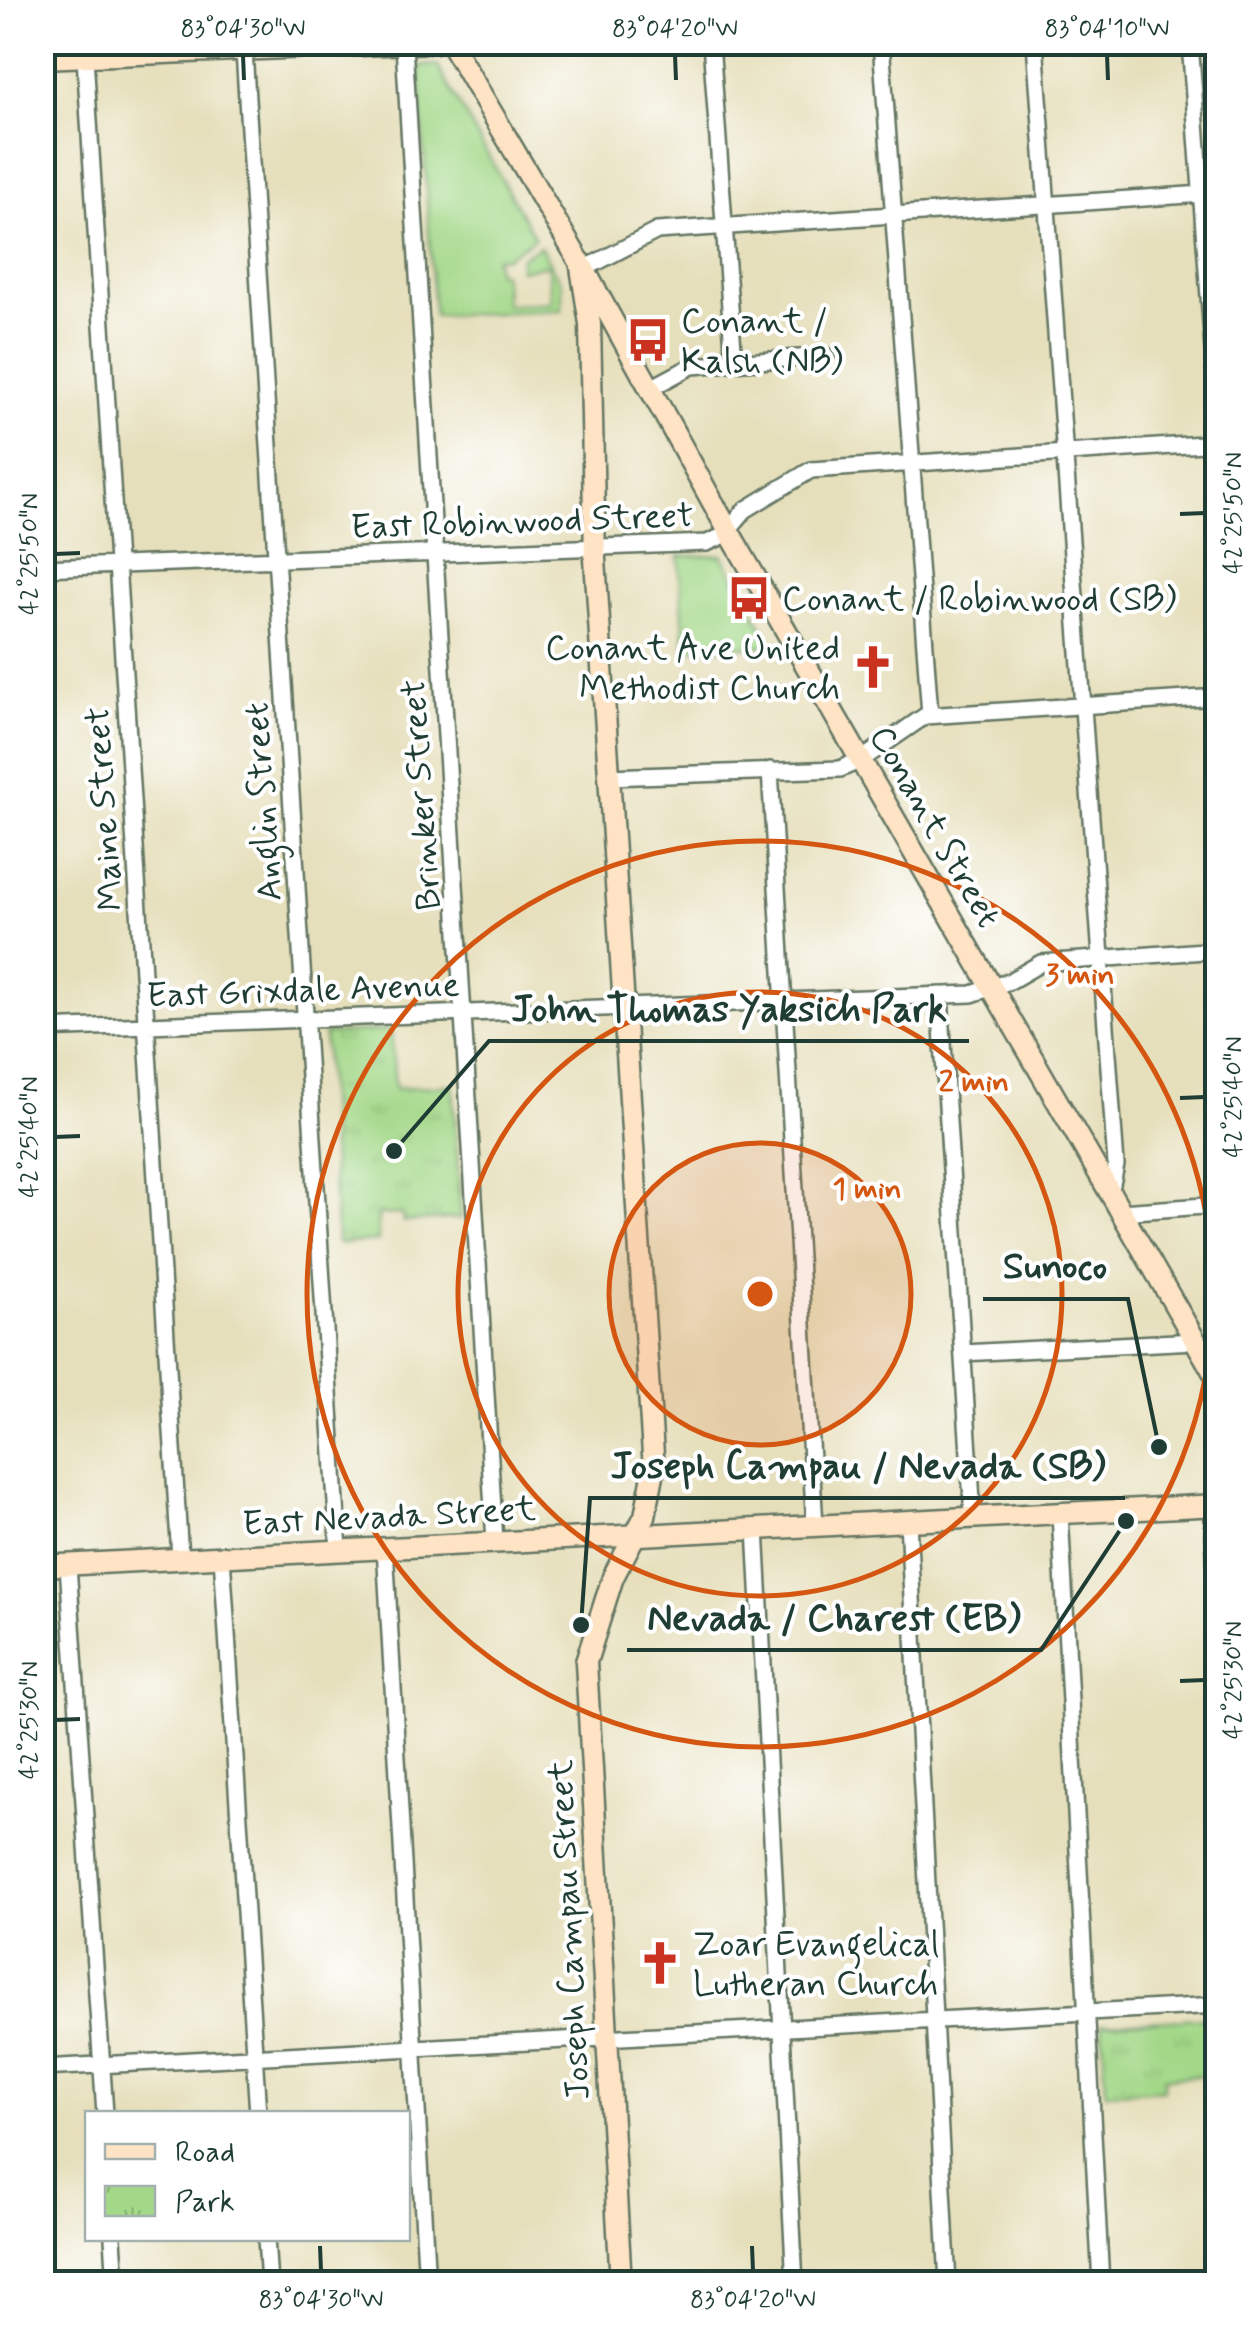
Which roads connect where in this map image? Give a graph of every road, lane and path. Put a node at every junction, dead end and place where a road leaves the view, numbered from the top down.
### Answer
1 (436, 42) edge
2 (450, 42) edge
3 (711, 42) edge
4 (881, 42) edge
5 (1035, 42) edge
6 (1190, 42) edge
7 (404, 44) edge
8 (157, 48) edge
9 (244, 51) junction
10 (85, 57) junction
11 (42, 58) edge
12 (1209, 194) edge
13 (1047, 205) junction
14 (893, 214) junction
15 (725, 226) junction
16 (582, 267) junction
17 (826, 356) dead end
18 (734, 363) junction
19 (649, 388) junction
20 (1218, 417) edge
21 (1218, 443) edge
22 (1066, 453) junction
23 (912, 462) junction
24 (728, 530) junction
25 (594, 548) junction
26 (435, 553) junction
27 (276, 559) junction
28 (118, 565) junction
29 (42, 568) edge
30 (1218, 697) edge
31 (1084, 705) junction
32 (930, 716) junction
33 (860, 760) junction
34 (768, 771) junction
35 (608, 777) junction
36 (1218, 950) edge
37 (1103, 958) junction
38 (992, 988) junction
39 (940, 995) junction
40 (782, 1001) junction
41 (623, 1007) junction
42 (464, 1013) junction
43 (305, 1019) junction
44 (147, 1025) junction
45 (42, 1028) edge
46 (1116, 1203) junction
47 (1215, 1206) edge
48 (1195, 1341) junction
49 (963, 1353) junction
50 (1218, 1380) edge
51 (1215, 1505) edge
52 (1060, 1513) junction
53 (972, 1518) junction
54 (908, 1521) junction
55 (815, 1526) junction
56 (756, 1528) junction
57 (637, 1535) junction
58 (495, 1542) junction
59 (385, 1548) junction
60 (339, 1550) junction
61 (222, 1556) junction
62 (180, 1558) junction
63 (68, 1565) junction
64 (42, 1566) edge
65 (1218, 1602) edge
66 (1218, 2005) edge
67 (1086, 2011) junction
68 (934, 2020) junction
69 (781, 2029) junction
70 (606, 2038) junction
71 (413, 2046) junction
72 (254, 2056) junction
73 (102, 2066) junction
74 (42, 2068) edge
75 (105, 2111) edge
76 (258, 2111) edge
77 (113, 2241) edge
78 (266, 2241) edge
79 (116, 2284) edge
80 (269, 2284) edge
81 (427, 2284) edge
82 (621, 2284) edge
83 (795, 2284) edge
84 (948, 2284) edge
85 (1101, 2284) edge

1 - 7 street
2 - 16 street, Conant Street
3 - 15 street
4 - 14 street
5 - 13 street
6 - 12 street
7 - 9 street
7 - 26 street, Brinker Street
8 - 9 street
8 - 10 street
9 - 27 street, Anglin Street
10 - 11 street
10 - 28 street, Maine Street
12 - 13 street
12 - 20 street
13 - 14 street
13 - 22 street
14 - 15 street
14 - 23 street
15 - 16 street
15 - 18 street
16 - 19 street, Conant Street
16 - 25 street, Joseph Campau Street
17 - 18 street
18 - 19 street
19 - 24 street, Conant Street
21 - 22 street, East Robinwood Street
22 - 23 street, East Robinwood Street
22 - 31 street
23 - 24 street, East Robinwood Street
23 - 32 street
24 - 25 street, East Robinwood Street
24 - 33 street, Conant Street
25 - 26 street, East Robinwood Street
25 - 35 street, Joseph Campau Street
26 - 27 street, East Robinwood Street
26 - 42 street, Brinker Street
27 - 28 street, East Robinwood Street
27 - 43 street, Anglin Street
28 - 29 street, East Robinwood Street
28 - 44 street, Maine Street
30 - 31 street
31 - 32 street
31 - 37 street
32 - 33 street
33 - 34 street
33 - 38 street, Conant Street
34 - 35 street
34 - 40 street
35 - 41 street, Joseph Campau Street
36 - 37 street, East Grixdale Avenue
37 - 38 street, East Grixdale Avenue
37 - 46 street
38 - 39 street, East Grixdale Avenue
38 - 46 street, Conant Street
39 - 40 street, East Grixdale Avenue
39 - 49 street
40 - 41 street, East Grixdale Avenue
40 - 55 street
41 - 42 street, East Grixdale Avenue
41 - 57 street, Joseph Campau Street
42 - 43 street, East Grixdale Avenue
42 - 58 street, Brinker Street
43 - 44 street, East Grixdale Avenue
43 - 60 street, Anglin Street
44 - 45 street, East Grixdale Avenue
44 - 62 street, Maine Street
46 - 47 street
46 - 48 street, Conant Street
48 - 49 street
48 - 50 street, Conant Street
49 - 53 street
51 - 52 street, East Nevada Street
51 - 65 street
52 - 53 street, East Nevada Street
52 - 67 street
53 - 54 street, East Nevada Street
54 - 55 street, East Nevada Street
54 - 68 street
55 - 56 street, East Nevada Street
56 - 57 street, East Nevada Street
56 - 69 street
57 - 58 street, East Nevada Street
57 - 70 street, Joseph Campau Street
58 - 59 street, East Nevada Street
59 - 60 street, East Nevada Street
59 - 71 street
60 - 61 street, East Nevada Street
61 - 62 street, East Nevada Street
61 - 72 street
62 - 63 street, East Nevada Street
63 - 64 street, East Nevada Street
63 - 73 street
66 - 67 street
67 - 68 street
67 - 85 street
68 - 69 street
68 - 84 street
69 - 70 street
69 - 83 street
70 - 71 street
70 - 82 street, Joseph Campau Street
71 - 72 street
71 - 81 street
72 - 73 street
72 - 76 street
73 - 74 street
73 - 75 street
77 - 79 street
78 - 80 street

